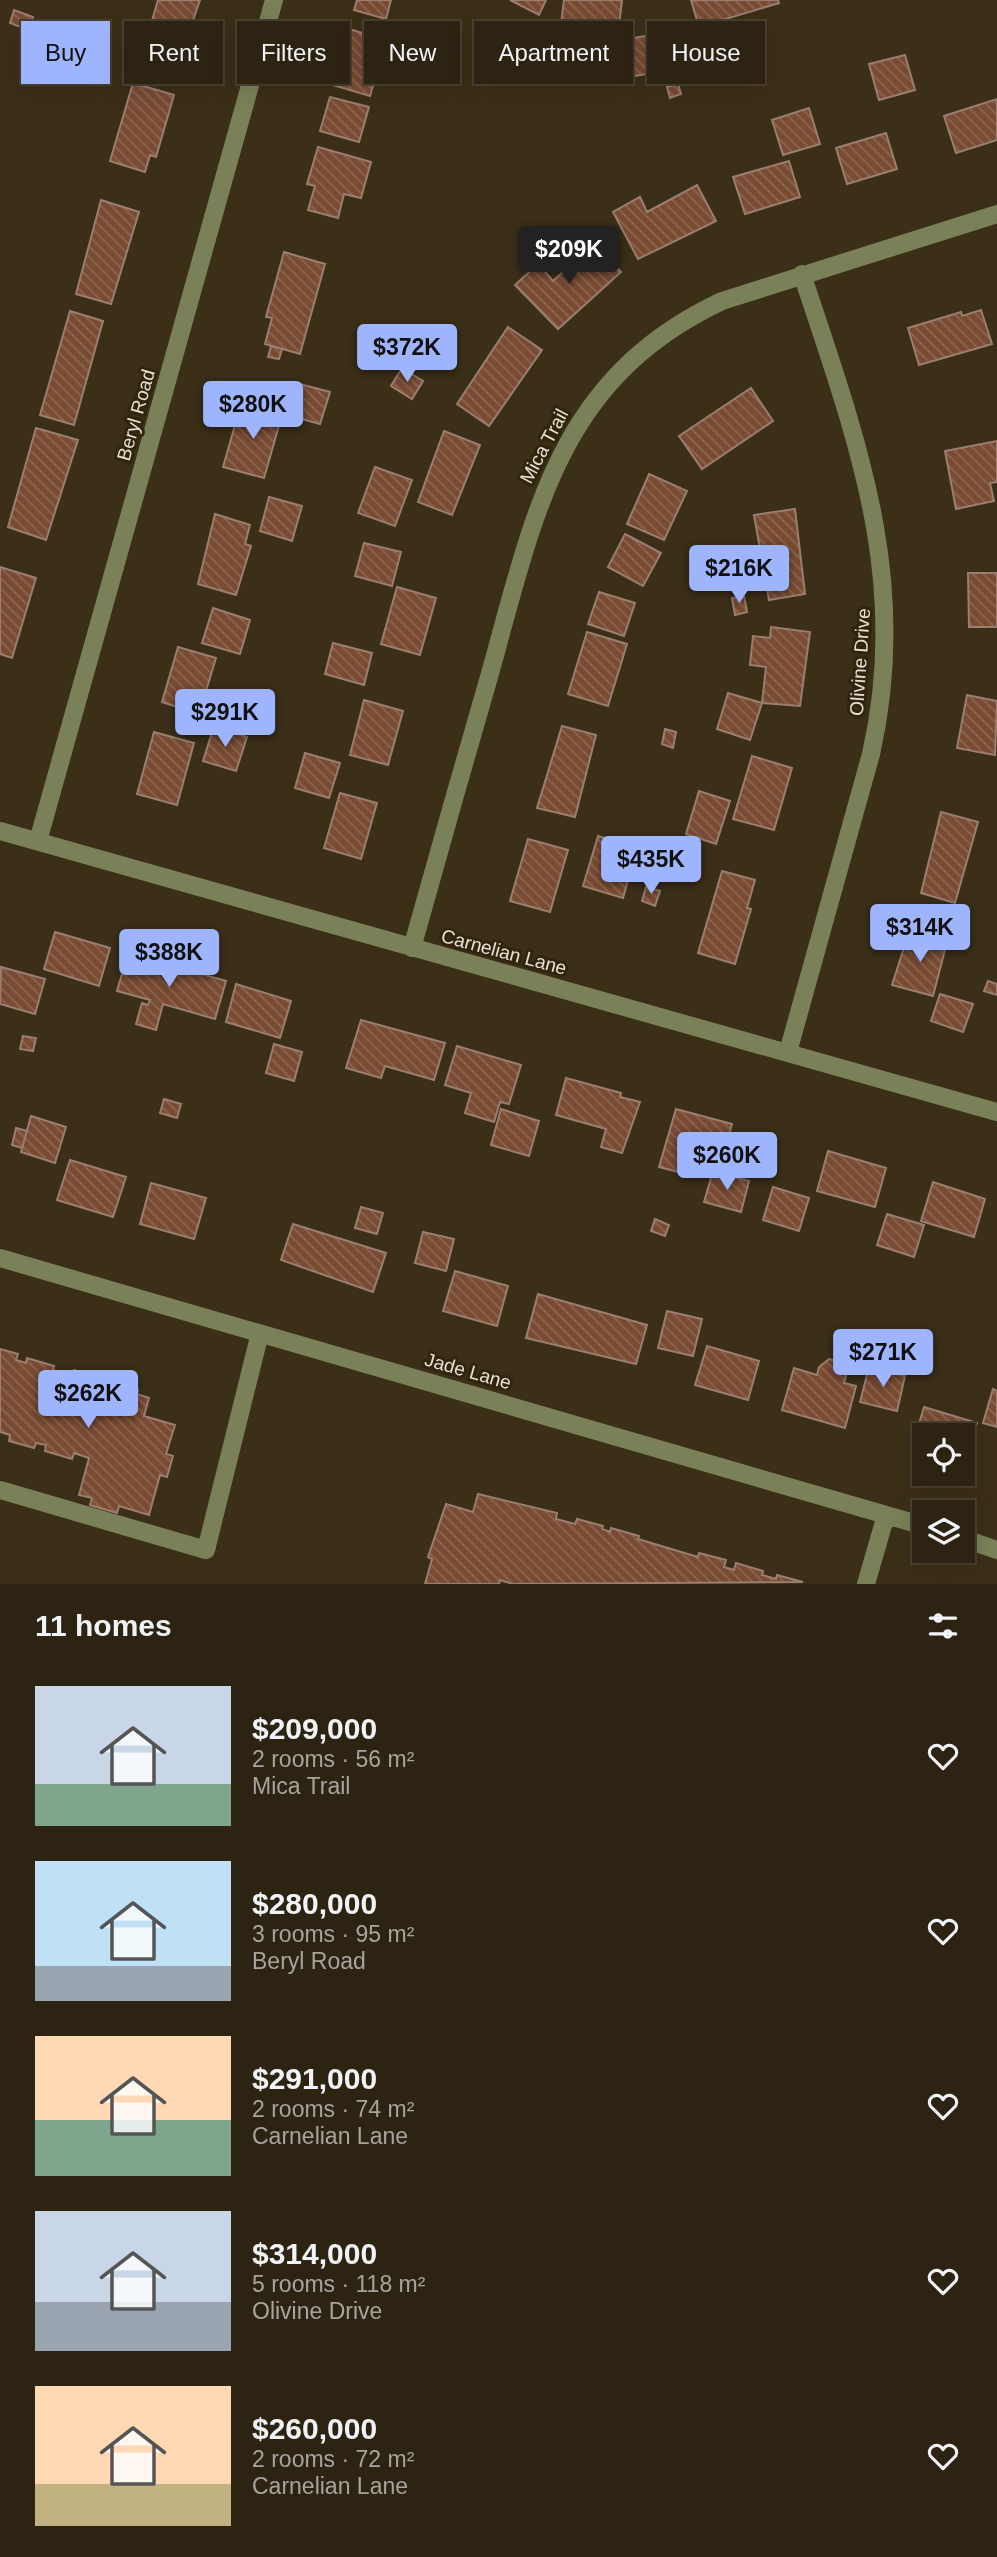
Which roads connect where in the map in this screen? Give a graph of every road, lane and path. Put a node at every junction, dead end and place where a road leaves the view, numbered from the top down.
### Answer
1 (274, 0) edge
2 (997, 214) edge
3 (802, 274) junction
4 (0, 831) edge
5 (38, 841) junction
6 (412, 948) junction
7 (788, 1052) junction
8 (997, 1112) edge
9 (0, 1258) edge
10 (260, 1333) junction
11 (0, 1490) edge
12 (886, 1515) junction
13 (912, 1523) edge
14 (975, 1542) edge
15 (997, 1550) edge
16 (866, 1584) edge

1 - 5 street, Beryl Road
2 - 3 street, Mica Trail
3 - 6 street, Mica Trail
3 - 7 street, Olivine Drive
4 - 5 street, Carnelian Lane
5 - 6 street, Carnelian Lane
6 - 7 street, Carnelian Lane
7 - 8 street, Carnelian Lane
9 - 10 street, Jade Lane
10 - 11 street
10 - 12 street, Jade Lane
12 - 13 street, Jade Lane
12 - 16 street
14 - 15 street

